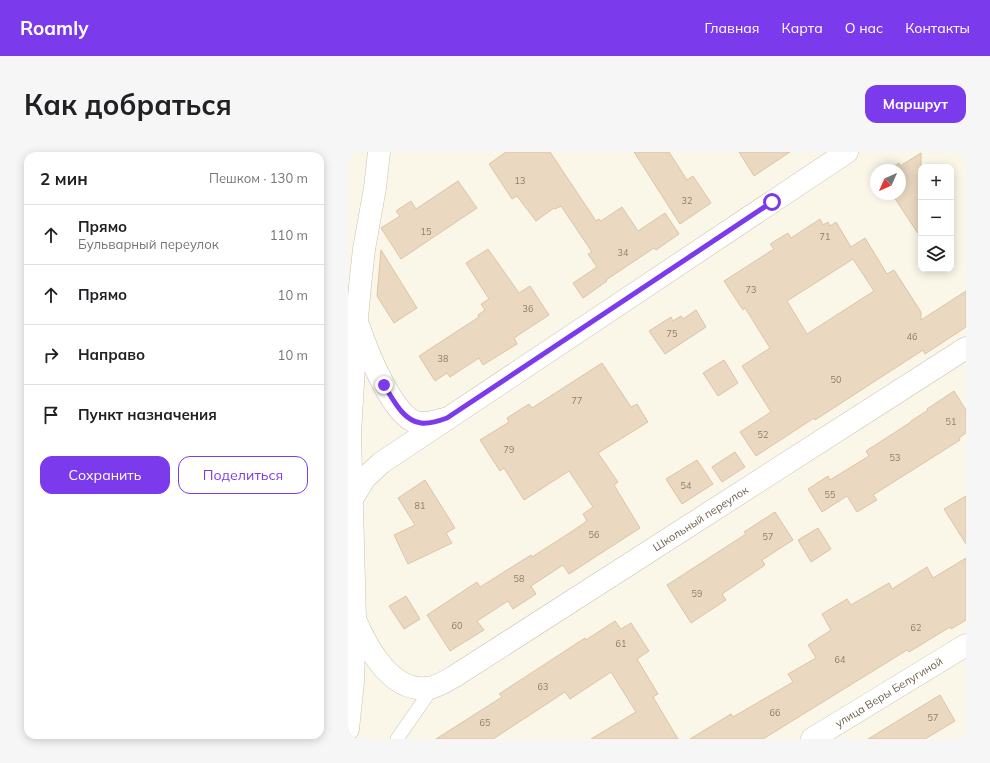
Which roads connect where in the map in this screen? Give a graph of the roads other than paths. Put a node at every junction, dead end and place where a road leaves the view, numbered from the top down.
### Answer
1 (379, 152) edge
2 (395, 152) edge
3 (847, 152) edge
4 (375, 188) junction
5 (356, 318) junction
6 (966, 348) edge
7 (447, 418) junction
8 (352, 499) junction
9 (351, 566) edge
10 (355, 618) junction
11 (966, 645) edge
12 (434, 687) junction
13 (348, 729) edge
14 (397, 739) edge
15 (812, 739) edge

1 - 4 street
2 - 4 street
3 - 7 street
4 - 5 street
5 - 7 street
5 - 8 street
6 - 12 street, Школьный переулок
7 - 8 street
8 - 9 street
9 - 10 street
10 - 12 street
10 - 13 street
11 - 15 street, улица Веры Белугиной
12 - 14 lane

